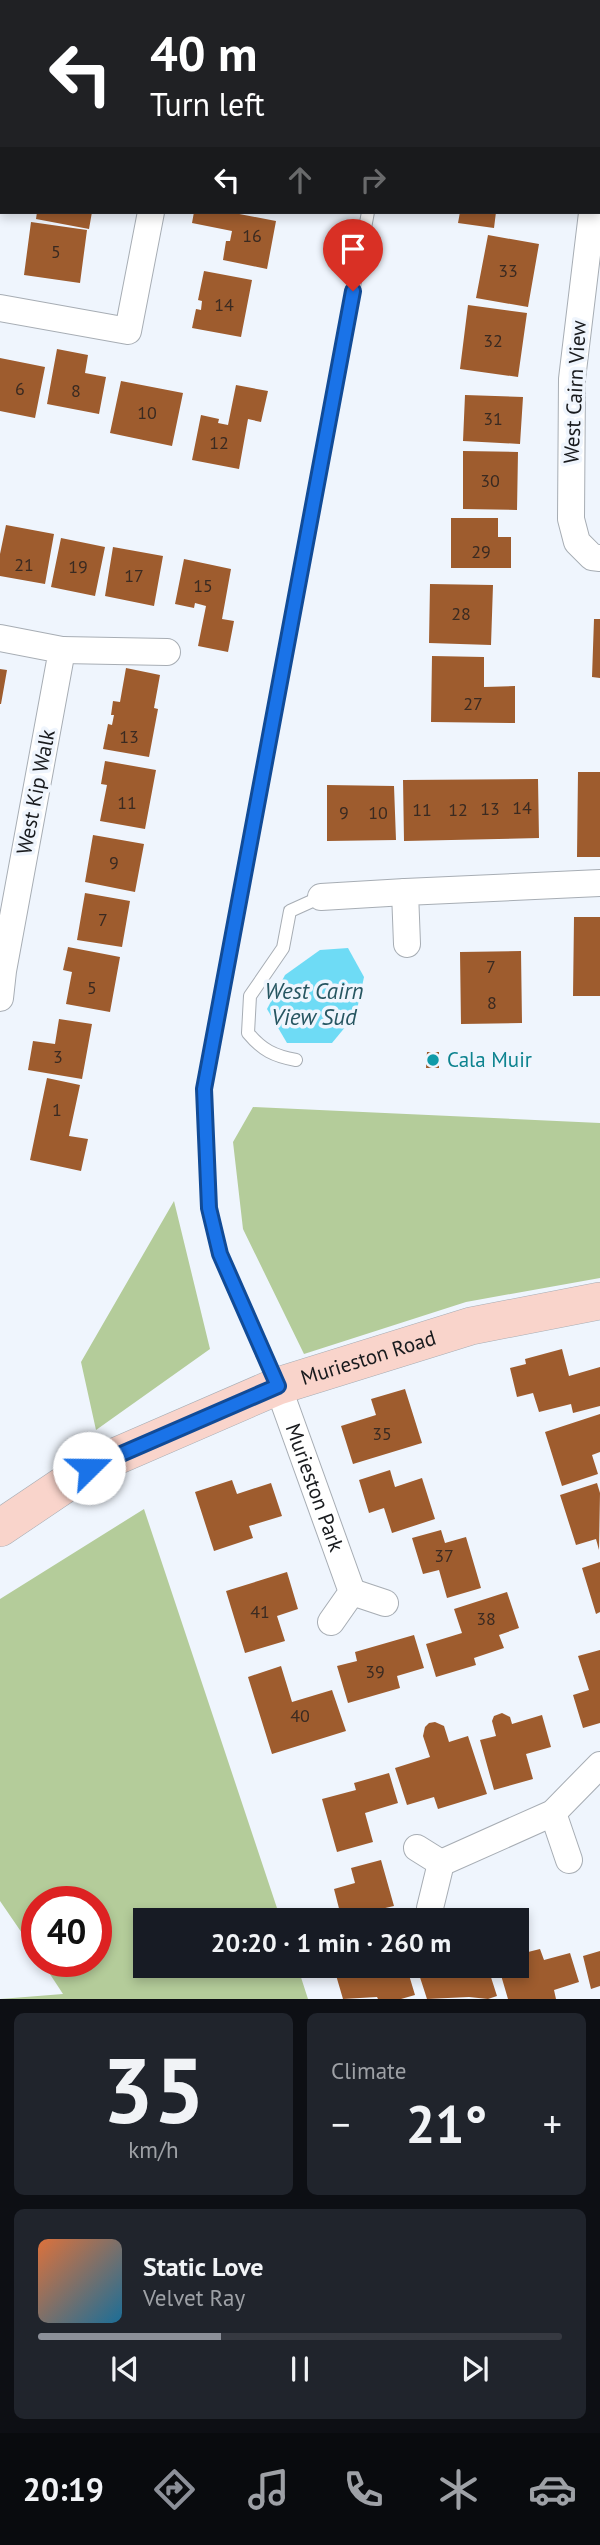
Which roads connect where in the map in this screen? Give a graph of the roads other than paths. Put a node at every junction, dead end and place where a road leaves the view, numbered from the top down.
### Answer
1 (150, 214) edge
2 (368, 214) edge
3 (592, 214) edge
4 (0, 308) edge
5 (600, 558) edge
6 (0, 638) edge
7 (62, 650) junction
8 (167, 652) dead end
9 (600, 883) edge
10 (405, 892) junction
11 (321, 897) joint
12 (407, 944) dead end
13 (0, 998) edge
14 (296, 1060) dead end
15 (600, 1301) edge
16 (278, 1386) junction
17 (0, 1528) edge
18 (352, 1592) junction
19 (385, 1603) dead end
20 (331, 1622) dead end
21 (600, 1765) edge
22 (553, 1813) junction
23 (417, 1849) dead end
24 (569, 1860) dead end
25 (441, 1863) junction
26 (430, 1908) dead end

1 - 4 street
2 - 16 lane
3 - 5 street, West Cairn View
6 - 7 street
7 - 8 street
7 - 13 street, West Kip Walk
9 - 10 street
10 - 11 street
10 - 12 street
11 - 14 lane
15 - 16 street, Murieston Road
16 - 17 street, Murieston Road
16 - 18 street, Murieston Park
18 - 19 street
18 - 20 street
21 - 22 street
22 - 24 street
22 - 25 street
23 - 25 street
25 - 26 street

